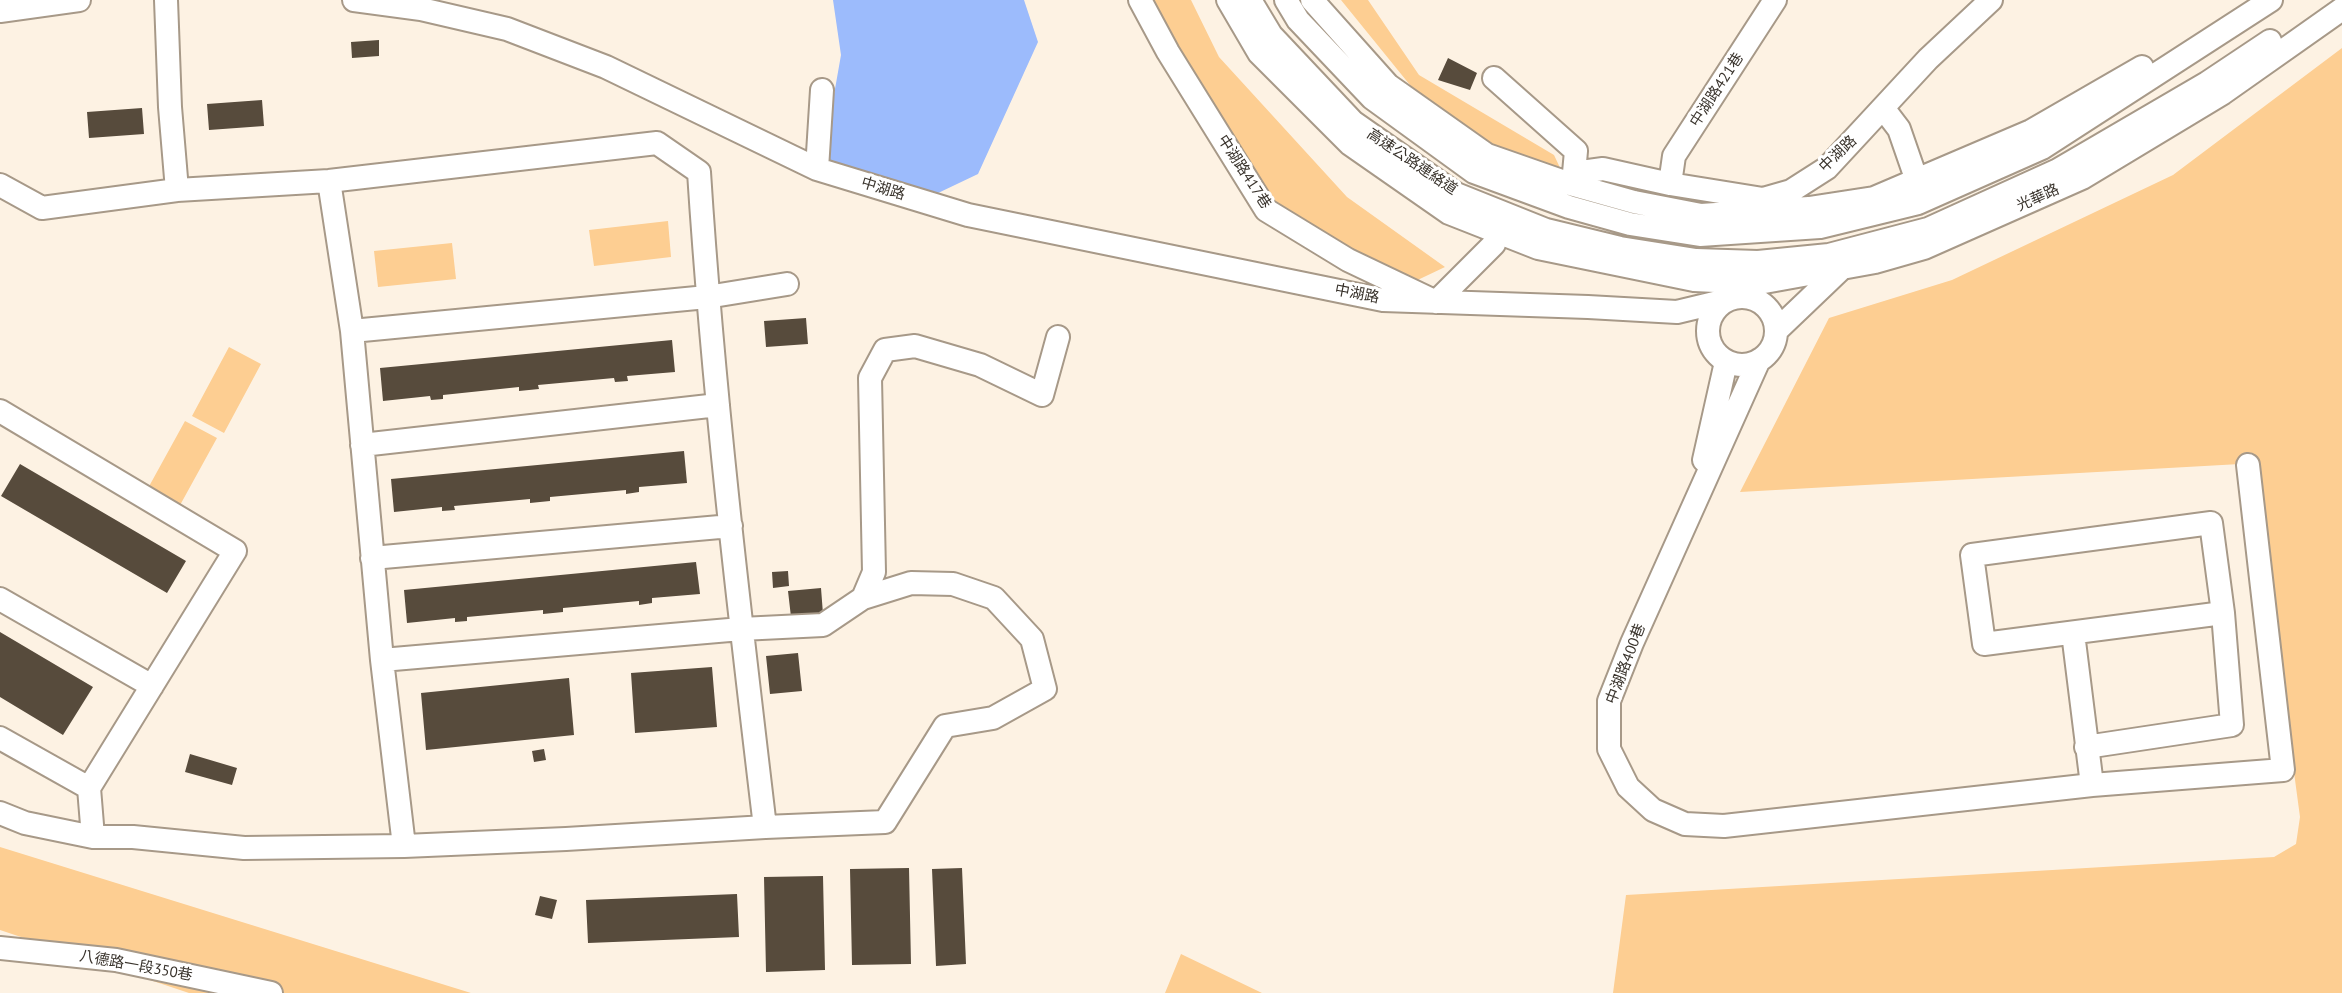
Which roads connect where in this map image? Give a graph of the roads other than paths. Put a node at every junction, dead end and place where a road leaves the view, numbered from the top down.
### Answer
1 (79, 0) edge
2 (166, 0) edge
3 (354, 0) edge
4 (1140, 0) edge
5 (1228, 0) edge
6 (1250, 0) edge
7 (1286, 0) edge
8 (1312, 0) edge
9 (1774, 0) edge
10 (1991, 0) edge
11 (2243, 0) edge
12 (2271, 0) edge
13 (2332, 0) edge
14 (2342, 9) edge
15 (0, 11) edge
16 (1494, 78) dead end
17 (822, 90) dead end
18 (1883, 108) junction
19 (817, 169) junction
20 (329, 181) junction
21 (1917, 181) junction
22 (1670, 184) junction
23 (0, 185) edge
24 (177, 190) junction
25 (1701, 225) junction
26 (1494, 244) dead end
27 (1842, 268) junction
28 (1695, 270) junction
29 (1759, 283) junction
30 (787, 284) dead end
31 (707, 297) junction
32 (1727, 300) junction
33 (1436, 302) junction
34 (1677, 312) junction
35 (352, 331) junction
36 (1776, 331) junction
37 (1058, 337) dead end
38 (1719, 356) junction
39 (1759, 360) junction
40 (718, 405) junction
41 (0, 411) edge
42 (362, 445) junction
43 (2248, 465) dead end
44 (1693, 512) junction
45 (731, 526) junction
46 (372, 558) junction
47 (864, 598) junction
48 (0, 599) edge
49 (2223, 613) junction
50 (741, 629) junction
51 (2073, 633) junction
52 (382, 660) junction
53 (152, 686) junction
54 (0, 738) edge
55 (2086, 747) junction
56 (2092, 785) junction
57 (89, 788) junction
58 (0, 813) edge
59 (765, 827) junction
60 (93, 837) junction
61 (404, 846) junction
62 (0, 948) edge
63 (271, 993) edge

1 - 15 street
2 - 24 street
3 - 19 street, 中湖路
4 - 33 street, 中湖路417巷
5 - 28 street
6 - 28 street, 高速公路連絡道
7 - 25 street, 高速公路連絡道
8 - 25 street
9 - 22 street, 中湖路421巷
10 - 18 street, 中湖路
11 - 21 street
12 - 25 street
13 - 28 street, 光華路
14 - 27 street, 光華路
16 - 22 street, 中湖路
17 - 19 street
18 - 21 street
18 - 22 street, 中湖路
19 - 33 street, 中湖路
20 - 24 street
20 - 31 street
20 - 35 street
21 - 25 street
23 - 24 street
26 - 33 street
27 - 29 street, 光華路
27 - 36 street
28 - 29 street, 光華路
29 - 32 street
30 - 31 street
31 - 35 street
31 - 40 street
32 - 34 street, 中湖路
32 - 36 street
32 - 38 street
33 - 34 street, 中湖路
34 - 38 street
35 - 42 street
36 - 39 street
37 - 47 street
38 - 39 street
38 - 44 street, 中湖路400巷
39 - 44 street, 中湖路400巷
40 - 42 street
40 - 45 street
41 - 53 street
42 - 46 street
43 - 56 street, 中湖路400巷
44 - 56 street, 中湖路400巷
45 - 46 street
45 - 50 street
46 - 52 street
47 - 50 street
47 - 59 street
48 - 53 street
49 - 51 street
49 - 51 street
49 - 55 street
50 - 52 street
50 - 59 street
51 - 55 street
52 - 61 street
53 - 57 street
54 - 57 street
55 - 56 street
57 - 60 street
58 - 60 street
59 - 61 street
60 - 61 street
62 - 63 street, 八德路一段350巷

